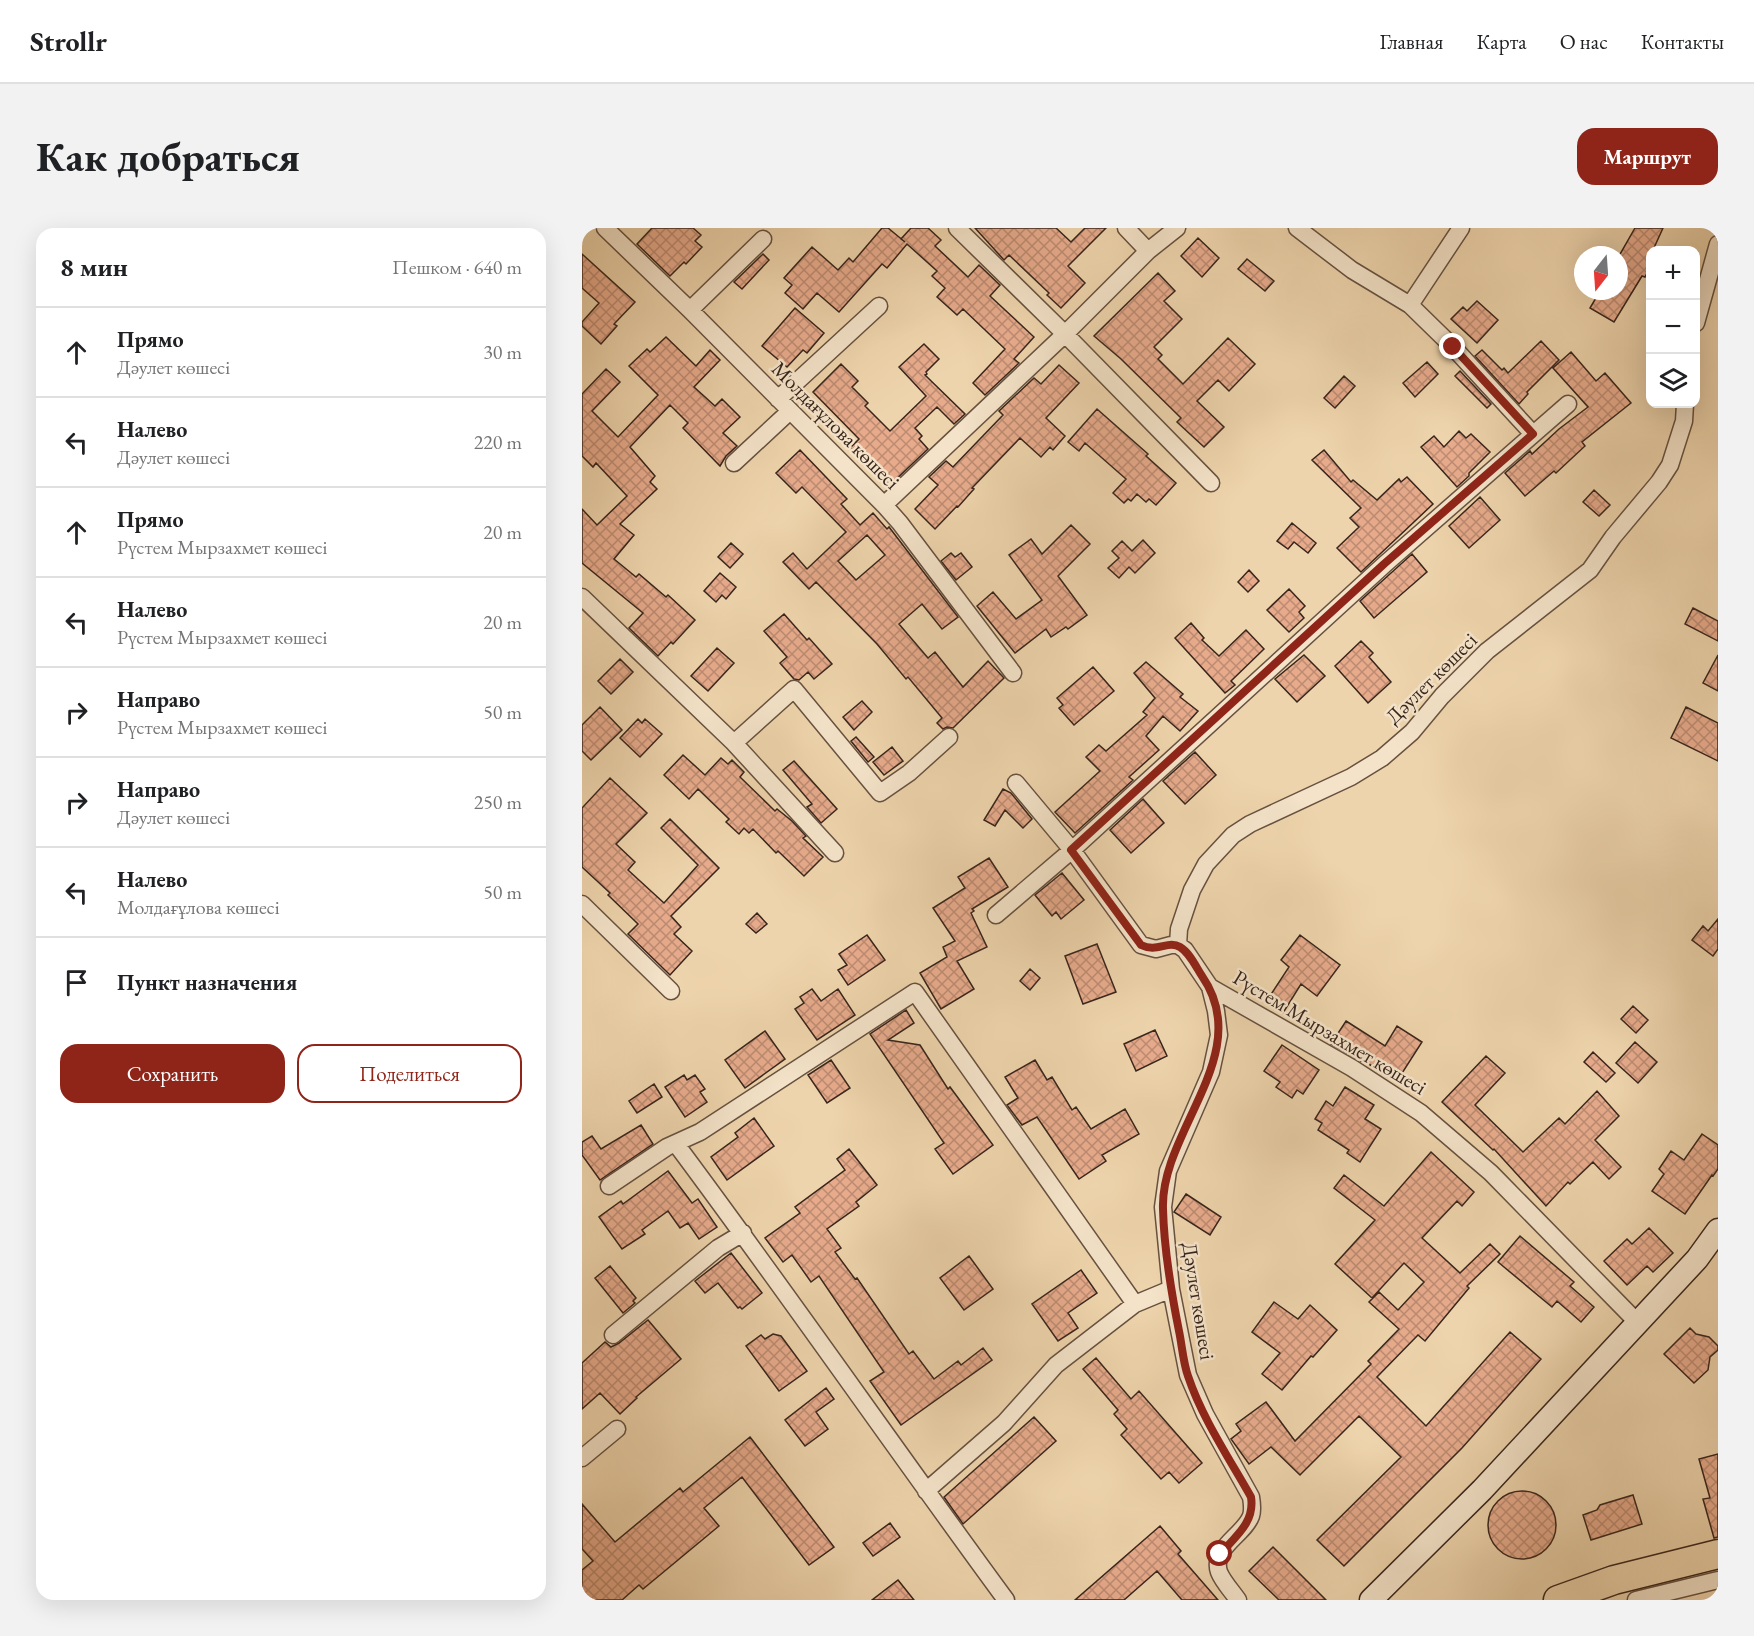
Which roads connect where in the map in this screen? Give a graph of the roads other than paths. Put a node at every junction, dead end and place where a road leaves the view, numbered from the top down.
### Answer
1 (605, 228) edge
2 (957, 228) edge
3 (1126, 228) edge
4 (1177, 228) edge
5 (1297, 228) edge
6 (1461, 228) edge
7 (763, 239) dead end
8 (1718, 244) edge
9 (1148, 251) junction
10 (1410, 305) junction
11 (879, 306) dead end
12 (1700, 306) edge
13 (690, 309) junction
14 (1065, 334) junction
15 (1568, 404) dead end
16 (784, 405) junction
17 (1685, 408) edge
18 (1533, 434) junction
19 (735, 463) dead end
20 (1210, 483) dead end
21 (884, 505) junction
22 (582, 597) edge
23 (1013, 673) dead end
24 (949, 737) dead end
25 (734, 743) junction
26 (1016, 783) dead end
27 (1071, 850) junction
28 (835, 853) dead end
29 (582, 904) edge
30 (996, 915) dead end
31 (1178, 945) junction
32 (1210, 987) junction
33 (671, 992) dead end
34 (676, 1144) junction
35 (609, 1186) dead end
36 (1718, 1230) edge
37 (743, 1233) junction
38 (1171, 1289) junction
39 (1135, 1304) junction
40 (1638, 1323) junction
41 (613, 1335) dead end
42 (617, 1429) dead end
43 (582, 1458) edge
44 (926, 1491) junction
45 (1718, 1554) edge
46 (1718, 1580) edge
47 (1006, 1600) edge
48 (1238, 1600) edge
49 (1371, 1600) edge
50 (1558, 1600) edge
51 (1636, 1600) edge

1 - 13 street, Молдағұлова көшесі
2 - 14 street
3 - 9 street
4 - 9 street
5 - 10 street
6 - 10 street
7 - 13 street
8 - 12 street
9 - 14 street
10 - 18 street
11 - 16 street
13 - 16 street, Молдағұлова көшесі
14 - 20 street
14 - 21 street
15 - 18 street
16 - 19 street
16 - 21 street, Молдағұлова көшесі
17 - 31 street, Дәулет көшесі
18 - 27 street
21 - 23 street, Молдағұлова көшесі
22 - 25 street
24 - 25 street
25 - 28 street
26 - 27 street
27 - 30 street
27 - 31 street
29 - 33 street
31 - 32 street, Рүстем Мырзахмет көшесі
32 - 38 street, Дәулет көшесі
32 - 40 street, Рүстем Мырзахмет көшесі
34 - 35 street
34 - 37 street
34 - 39 street
36 - 40 main road
37 - 41 street
37 - 44 street
38 - 39 street
38 - 48 street, Дәулет көшесі
39 - 44 street
40 - 49 main road
42 - 43 street
44 - 47 street
45 - 50 highway
46 - 51 street

